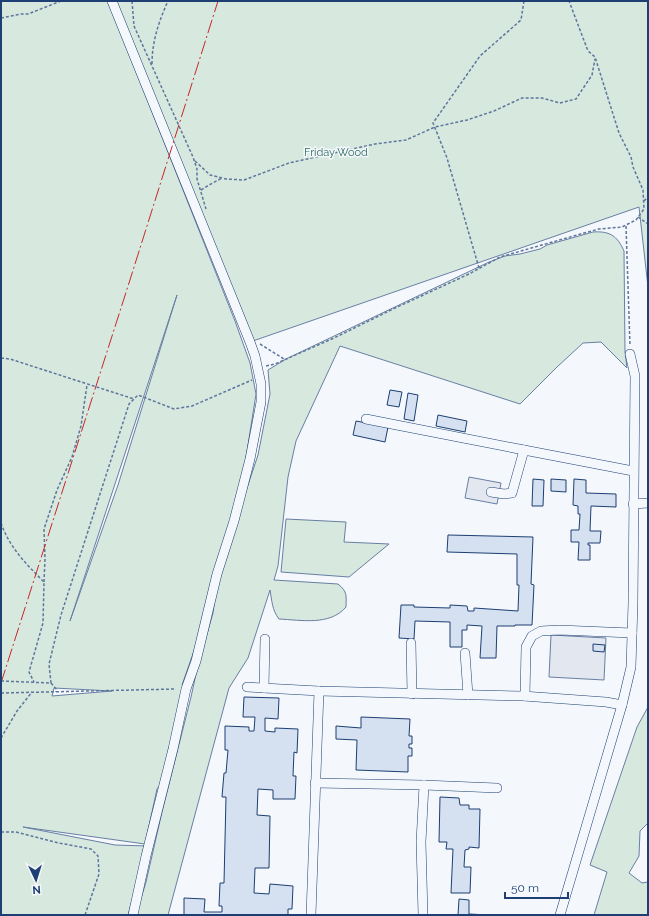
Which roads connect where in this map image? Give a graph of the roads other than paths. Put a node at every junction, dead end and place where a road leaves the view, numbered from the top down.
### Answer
1 (112, 1) edge
2 (630, 354) road end
3 (366, 418) dead end
4 (524, 450) junction
5 (633, 471) junction
6 (490, 492) dead end
7 (648, 503) edge
8 (633, 504) junction
9 (632, 633) junction
10 (265, 639) dead end
11 (411, 643) dead end
12 (465, 653) dead end
13 (247, 687) dead end
14 (264, 688) junction
15 (319, 691) junction
16 (412, 694) junction
17 (468, 695) junction
18 (525, 696) junction
19 (622, 705) junction
20 (315, 783) junction
21 (424, 786) junction
22 (497, 788) dead end
23 (133, 915) edge
24 (311, 915) edge
25 (422, 915) edge
26 (560, 915) edge

1 - 23 lane
2 - 5 lane
3 - 4 lane
4 - 5 lane
4 - 6 lane
5 - 8 lane
7 - 8 lane
8 - 9 lane
9 - 18 lane
9 - 19 lane
10 - 14 lane
11 - 16 lane
12 - 17 lane
13 - 14 lane
14 - 15 lane
15 - 16 lane
15 - 20 lane
16 - 17 lane
17 - 18 lane
18 - 19 lane
19 - 26 lane
20 - 21 lane
20 - 24 lane
21 - 22 lane
21 - 25 lane

